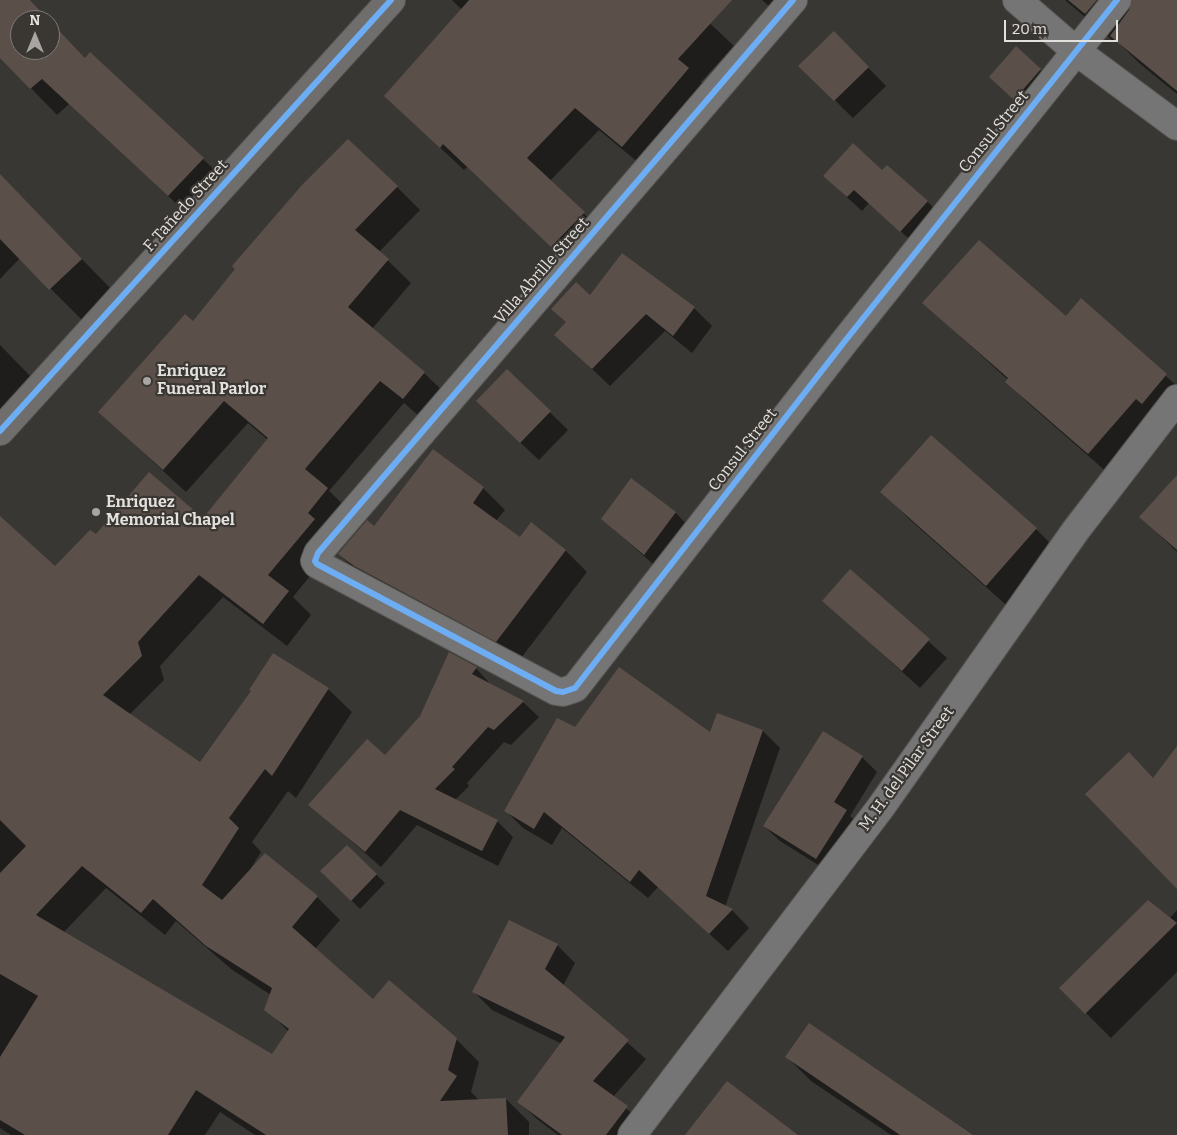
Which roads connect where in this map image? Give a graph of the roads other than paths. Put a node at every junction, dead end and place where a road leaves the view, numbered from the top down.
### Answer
1 (391, 0) edge
2 (793, 0) edge
3 (1017, 0) edge
4 (1117, 0) edge
5 (1076, 51) junction
6 (1177, 126) edge
7 (1177, 398) edge
8 (0, 431) edge
9 (314, 561) joint
10 (632, 1135) edge

1 - 8 main road, F. Tañedo Street
2 - 9 street, Villa Abrille Street
3 - 5 street
4 - 5 street, Consul Street
5 - 6 street
5 - 9 street, Consul Street
7 - 10 street, M. H. del Pilar Street

